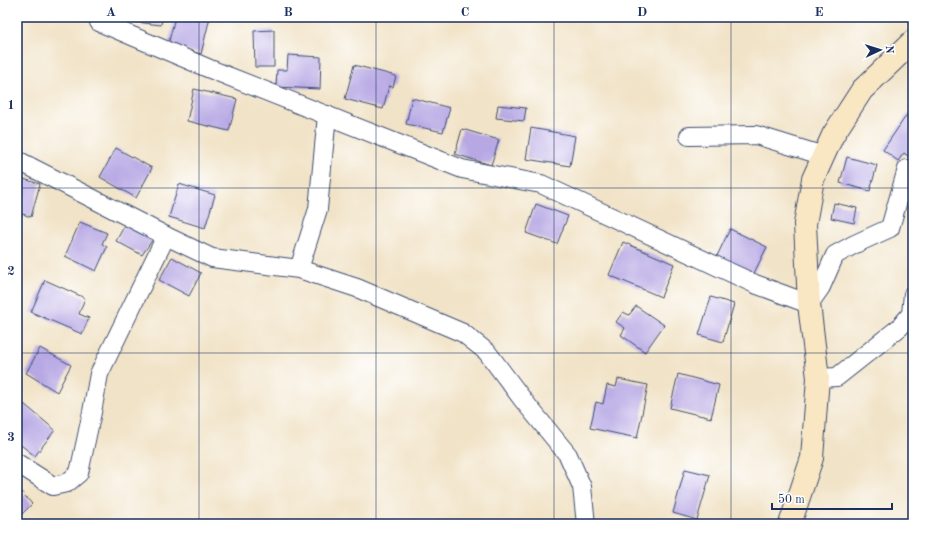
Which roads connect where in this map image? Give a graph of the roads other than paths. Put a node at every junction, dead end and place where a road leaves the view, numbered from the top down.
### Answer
1 (100, 17) edge
2 (913, 41) edge
3 (327, 115) junction
4 (689, 136) dead end
5 (824, 156) junction
6 (17, 160) edge
7 (907, 169) dead end
8 (166, 236) junction
9 (298, 269) junction
10 (913, 294) edge
11 (809, 304) junction
12 (818, 378) junction
13 (17, 463) edge
14 (586, 524) edge
15 (790, 524) edge

1 - 3 street
2 - 5 street
3 - 9 street
3 - 11 street
4 - 5 street
5 - 11 street
6 - 8 street
7 - 11 street
8 - 9 street
8 - 13 street
9 - 14 street
10 - 12 street
11 - 12 street
12 - 15 street

